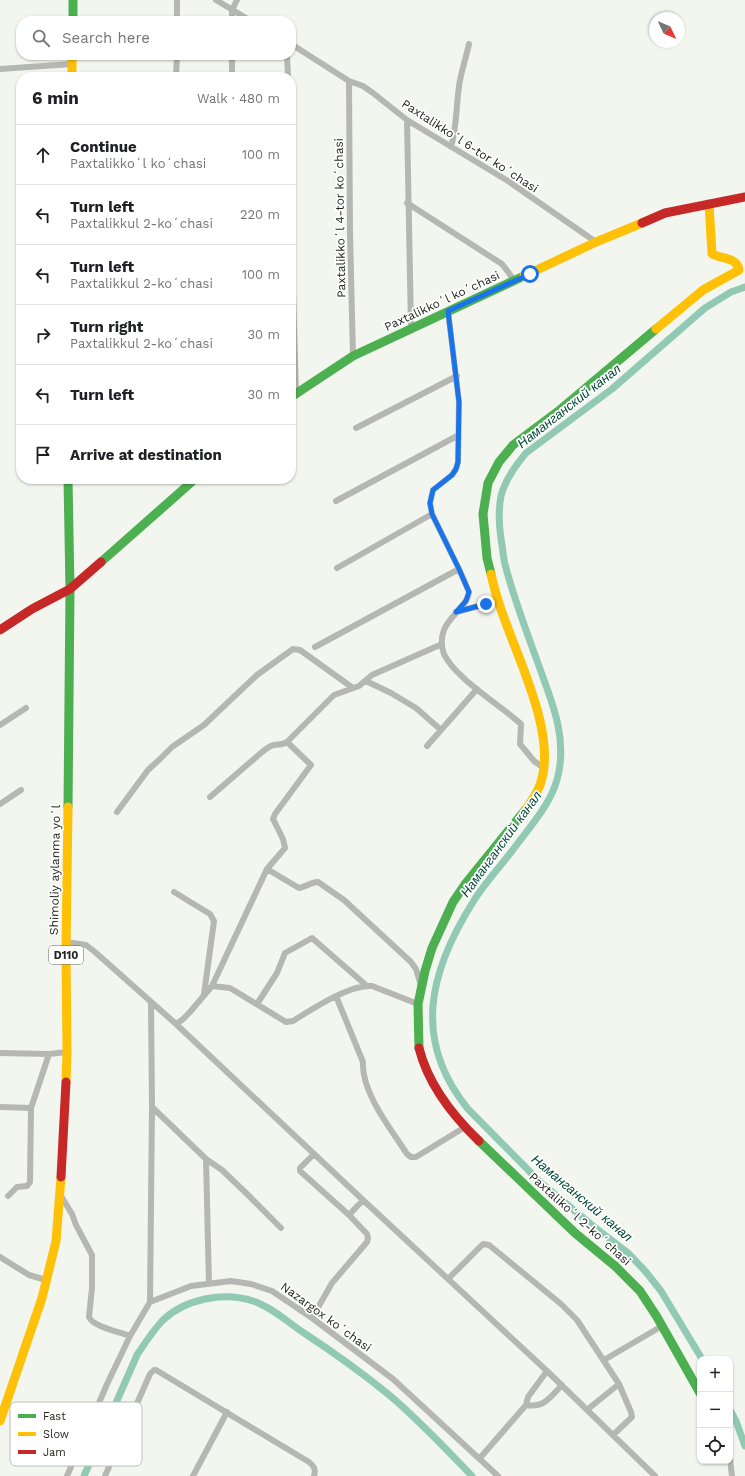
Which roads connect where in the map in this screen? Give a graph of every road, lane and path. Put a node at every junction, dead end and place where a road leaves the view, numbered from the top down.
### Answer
1 (73, 0) edge
2 (178, 0) edge
3 (216, 0) edge
4 (237, 0) edge
5 (232, 10) junction
6 (73, 16) edge
7 (177, 16) edge
8 (232, 16) edge
9 (242, 16) edge
10 (469, 44) dead end
11 (296, 47) edge
12 (72, 60) edge
13 (177, 60) edge
14 (232, 60) edge
15 (287, 60) edge
16 (0, 69) edge
17 (72, 72) edge
18 (176, 72) edge
19 (232, 72) edge
20 (288, 72) edge
21 (349, 81) junction
22 (407, 120) junction
23 (451, 147) junction
24 (745, 197) edge
25 (408, 203) junction
26 (709, 204) junction
27 (596, 242) junction
28 (516, 281) junction
29 (448, 311) junction
30 (411, 328) junction
31 (353, 356) junction
32 (457, 376) junction
33 (296, 393) edge
34 (356, 428) dead end
35 (457, 436) junction
36 (68, 484) edge
37 (190, 484) edge
38 (336, 501) dead end
39 (432, 514) junction
40 (337, 568) dead end
41 (459, 569) junction
42 (70, 589) junction
43 (498, 602) junction
44 (456, 612) junction
45 (0, 630) edge
46 (442, 644) junction
47 (315, 647) dead end
48 (366, 681) junction
49 (353, 688) junction
50 (477, 689) junction
51 (26, 708) dead end
52 (0, 725) edge
53 (443, 727) junction
54 (287, 742) junction
55 (427, 746) dead end
56 (544, 768) junction
57 (21, 790) dead end
58 (210, 797) dead end
59 (0, 804) edge
60 (117, 812) dead end
61 (267, 869) junction
62 (174, 892) dead end
63 (66, 942) junction
64 (212, 986) junction
65 (367, 986) junction
66 (421, 988) junction
67 (204, 994) junction
68 (336, 996) junction
69 (151, 1002) junction
70 (258, 1004) junction
71 (418, 1004) junction
72 (176, 1024) junction
73 (67, 1052) junction
74 (0, 1053) edge
75 (49, 1054) junction
76 (0, 1107) edge
77 (152, 1107) junction
78 (31, 1108) junction
79 (464, 1127) junction
80 (314, 1154) junction
81 (206, 1159) junction
82 (60, 1195) junction
83 (8, 1196) dead end
84 (363, 1200) junction
85 (348, 1215) junction
86 (281, 1228) dead end
87 (0, 1257) edge
88 (448, 1279) junction
89 (46, 1280) junction
90 (209, 1284) junction
91 (150, 1302) junction
92 (312, 1318) junction
93 (662, 1326) junction
94 (130, 1336) junction
95 (604, 1360) junction
96 (547, 1371) junction
97 (619, 1384) junction
98 (562, 1385) junction
99 (699, 1392) edge
100 (99, 1402) edge
101 (138, 1402) edge
102 (526, 1405) junction
103 (588, 1409) junction
104 (227, 1412) junction
105 (0, 1422) edge
106 (613, 1435) junction
107 (480, 1458) junction
108 (731, 1464) edge
109 (71, 1466) edge
110 (109, 1466) edge
111 (67, 1476) edge
112 (105, 1476) edge
113 (193, 1476) edge
114 (314, 1476) edge
115 (498, 1476) edge
116 (655, 1476) edge
117 (732, 1476) edge

1 - 6 street
2 - 7 street
3 - 5 street
4 - 5 street
5 - 8 street
5 - 9 street
10 - 23 street
11 - 21 street, Paxtalikkoʻl 6-tor koʻchasi
12 - 16 street
12 - 17 street
13 - 18 street
14 - 19 street
15 - 20 street
21 - 22 street, Paxtalikkoʻl 6-tor koʻchasi
21 - 31 street, Paxtalikkoʻl 4-tor koʻchasi
22 - 23 street, Paxtalikkoʻl 6-tor koʻchasi
22 - 25 street
23 - 27 street, Paxtalikkoʻl 6-tor koʻchasi
24 - 26 street, Paxtalikkoʻl koʻchasi
25 - 28 street
25 - 30 street
26 - 27 street, Paxtalikkoʻl koʻchasi
26 - 43 street
27 - 28 street, Paxtalikkoʻl koʻchasi
28 - 29 street, Paxtalikkoʻl koʻchasi
29 - 30 street, Paxtalikkoʻl koʻchasi
29 - 32 street
30 - 31 street, Paxtalikkoʻl koʻchasi
31 - 33 street, Paxtalikkoʻl koʻchasi
32 - 34 street
32 - 35 street
35 - 38 street
35 - 39 street
36 - 42 street, Shimoliy aylanma yoʻl / D110
37 - 42 street
39 - 40 street
39 - 41 street
41 - 44 street
41 - 47 street
42 - 45 street
42 - 63 street, Shimoliy aylanma yoʻl / D110
43 - 44 street
43 - 56 street
44 - 46 street
46 - 48 street
46 - 50 street
48 - 49 street
48 - 53 street
49 - 54 street
49 - 60 street
50 - 53 street
50 - 56 street
51 - 52 street
53 - 55 street
54 - 58 street
54 - 61 street
56 - 66 street
57 - 59 street
61 - 64 street
61 - 66 street, Paxtalikoʻl 2-koʻchasi
62 - 67 street
63 - 69 street
63 - 73 street, Shimoliy aylanma yoʻl / D110
64 - 67 street
64 - 70 street
65 - 68 street
65 - 70 street
65 - 71 street
66 - 71 street, Paxtalikoʻl 2-koʻchasi
67 - 72 street
68 - 70 street
68 - 79 street
69 - 72 street
69 - 77 street
71 - 79 street, Paxtalikoʻl 2-koʻchasi
72 - 80 street
73 - 75 street
73 - 82 street, Shimoliy aylanma yoʻl / D110
74 - 75 street
75 - 78 street
76 - 78 street
77 - 81 street
77 - 91 street
78 - 83 street
79 - 93 street, Paxtalikoʻl 2-koʻchasi
80 - 84 street
80 - 85 street
81 - 86 street
81 - 90 street
82 - 89 street, Shimoliy aylanma yoʻl / D110
82 - 94 street
84 - 85 street
84 - 88 street
85 - 92 street
87 - 89 street
88 - 95 street
88 - 96 street
89 - 105 street, Shimoliy aylanma yoʻl / D110
90 - 91 street, Nazargox koʻchasi
90 - 92 street, Nazargox koʻchasi
91 - 94 street
92 - 107 street, Nazargox koʻchasi
93 - 95 street
93 - 99 street, Paxtalikoʻl 2-koʻchasi
94 - 100 street
95 - 97 street
96 - 98 street
96 - 102 street
97 - 103 street
97 - 106 street
98 - 102 street
98 - 103 street
101 - 104 street
102 - 107 street
103 - 106 street
104 - 113 street
104 - 114 street
106 - 116 street
107 - 115 street, Nazargox koʻchasi
108 - 117 street
109 - 111 street
110 - 112 street

